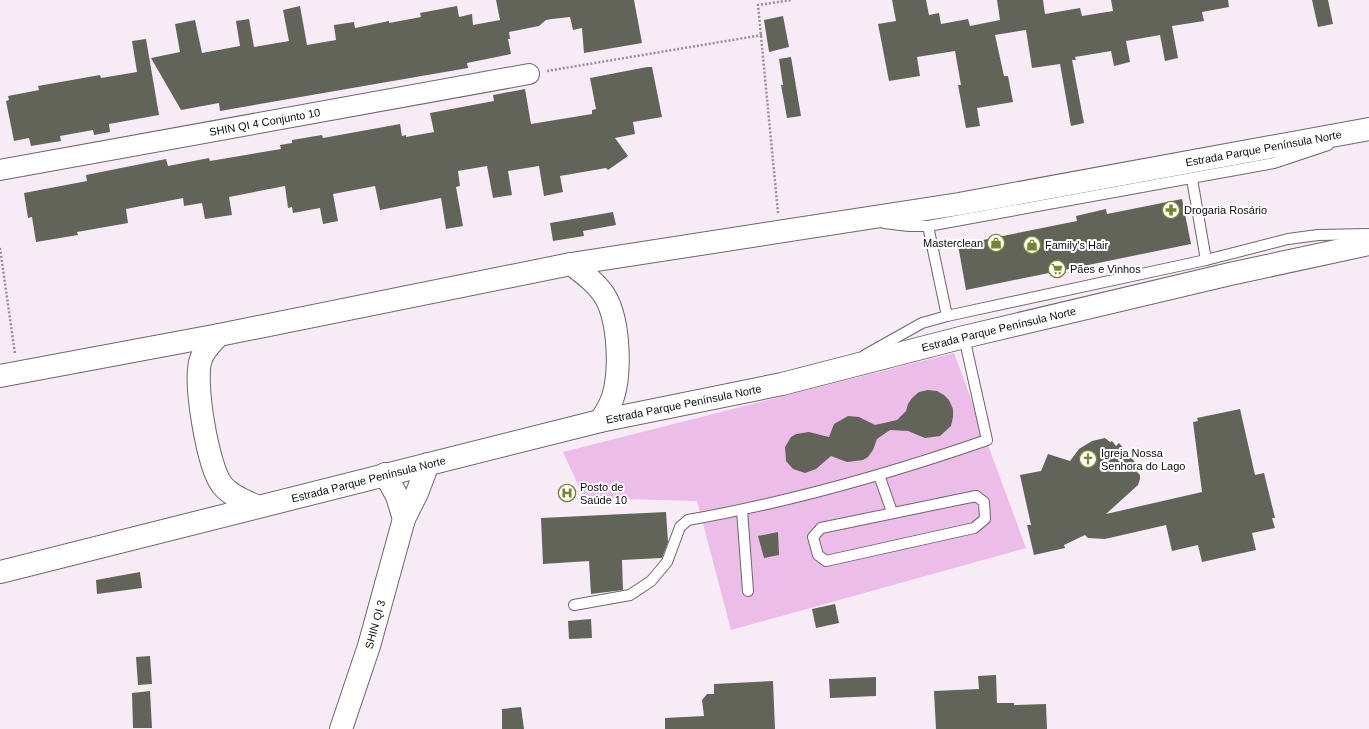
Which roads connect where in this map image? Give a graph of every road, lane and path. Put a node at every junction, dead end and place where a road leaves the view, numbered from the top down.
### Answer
1 (792, 0) edge
2 (762, 35) junction
3 (529, 74) joint
4 (1367, 129) edge
5 (0, 170) edge
6 (1192, 179) junction
7 (840, 224) junction
8 (928, 226) junction
9 (779, 231) junction
10 (1369, 234) edge
11 (1369, 244) edge
12 (0, 248) edge
13 (1206, 260) junction
14 (571, 264) junction
15 (947, 316) junction
16 (219, 335) junction
17 (964, 337) junction
18 (839, 369) junction
19 (6, 376) edge
20 (600, 421) junction
21 (428, 464) junction
22 (385, 474) junction
23 (879, 475) junction
24 (256, 506) junction
25 (742, 510) junction
26 (892, 512) junction
27 (404, 519) junction
28 (0, 572) edge
29 (748, 591) dead end
30 (574, 605) dead end
31 (341, 729) edge

1 - 2 path
2 - 3 path
2 - 9 path
3 - 5 street, SHIN QI 4 Conjunto 10
4 - 6 lane
4 - 7 main road, Estrada Parque Península Norte
6 - 8 lane
6 - 13 lane
7 - 8 lane
7 - 9 main road, Estrada Parque Península Norte
8 - 15 lane
9 - 14 main road, Estrada Parque Península Norte
10 - 13 lane
11 - 17 main road, Estrada Parque Península Norte
12 - 19 path
13 - 15 lane
14 - 16 main road, Estrada Parque Península Norte
14 - 20 main road
15 - 18 lane
16 - 19 main road, Estrada Parque Península Norte
16 - 24 main road
17 - 18 main road, Estrada Parque Península Norte
17 - 23 lane
18 - 20 main road, Estrada Parque Península Norte
20 - 21 main road, Estrada Parque Península Norte
21 - 22 main road, Estrada Parque Península Norte
21 - 27 main road, SHIN QI 3
22 - 24 main road, Estrada Parque Península Norte
22 - 27 main road
23 - 25 lane
23 - 26 lane
24 - 28 main road, Estrada Parque Península Norte
25 - 29 lane
25 - 30 lane
26 - 26 lane
27 - 31 main road, SHIN QI 3

